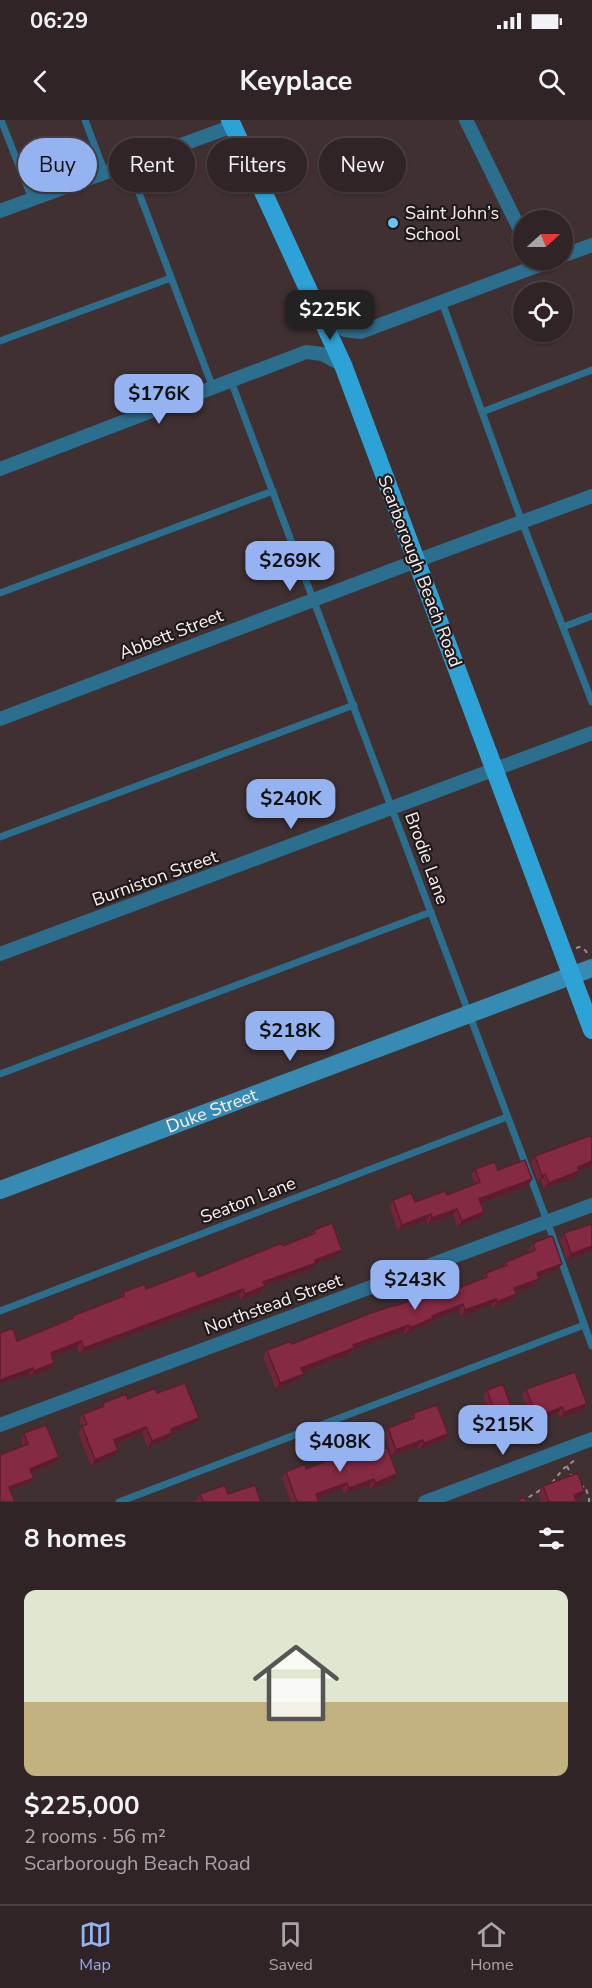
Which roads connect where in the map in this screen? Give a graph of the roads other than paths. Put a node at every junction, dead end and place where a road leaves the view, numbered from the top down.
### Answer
1 (1, 120) edge
2 (85, 120) edge
3 (466, 120) edge
4 (232, 123) edge
5 (194, 138) edge
6 (109, 171) edge
7 (105, 172) junction
8 (139, 192) edge
9 (32, 200) junction
10 (0, 211) edge
11 (513, 216) edge
12 (592, 245) edge
13 (573, 252) edge
14 (518, 270) edge
15 (171, 278) junction
16 (442, 302) junction
17 (318, 311) junction
18 (0, 341) edge
19 (343, 365) junction
20 (592, 370) edge
21 (231, 381) junction
22 (213, 388) junction
23 (482, 412) junction
24 (0, 469) edge
25 (273, 491) junction
26 (592, 496) edge
27 (522, 522) junction
28 (417, 561) junction
29 (0, 593) edge
30 (314, 599) junction
31 (592, 616) edge
32 (563, 627) junction
33 (592, 702) edge
34 (354, 705) junction
35 (0, 718) edge
36 (592, 733) edge
37 (495, 770) junction
38 (393, 809) junction
39 (0, 837) edge
40 (431, 912) junction
41 (0, 954) edge
42 (592, 968) edge
43 (572, 975) junction
44 (469, 1014) junction
45 (592, 1030) edge
46 (0, 1074) edge
47 (507, 1117) junction
48 (0, 1190) edge
49 (592, 1205) edge
50 (547, 1221) junction
51 (0, 1311) edge
52 (584, 1325) junction
53 (592, 1346) edge
54 (0, 1425) edge
55 (592, 1440) edge
56 (119, 1502) edge
57 (425, 1502) edge

1 - 9 lane
2 - 7 lane
3 - 11 street
4 - 5 street
4 - 17 main road, Scarborough Beach Road
6 - 7 street
7 - 9 street
8 - 15 lane
9 - 10 street
12 - 13 street
14 - 16 street
15 - 18 lane
15 - 22 lane
16 - 17 street
16 - 23 lane
17 - 19 main road, Scarborough Beach Road
19 - 21 street
19 - 28 main road, Scarborough Beach Road
20 - 23 lane
21 - 22 street
21 - 25 lane, Brodie Lane
22 - 24 street
23 - 27 lane
25 - 29 lane
25 - 30 lane, Brodie Lane
26 - 27 street, Abbett Street
27 - 28 street, Abbett Street
27 - 32 lane
28 - 30 street, Abbett Street
28 - 37 main road, Scarborough Beach Road
30 - 34 lane, Brodie Lane
30 - 35 street, Abbett Street
31 - 32 lane
32 - 33 lane
34 - 38 lane, Brodie Lane
34 - 39 lane
36 - 37 street, Burniston Street
37 - 38 street, Burniston Street
37 - 43 main road, Scarborough Beach Road
38 - 40 lane, Brodie Lane
38 - 41 street, Burniston Street
40 - 44 lane, Brodie Lane
40 - 46 lane
42 - 43 main road, Duke Street
43 - 44 main road, Duke Street
43 - 45 main road, Scarborough Beach Road
44 - 47 lane, Brodie Lane
44 - 48 main road, Duke Street
47 - 50 lane, Brodie Lane
47 - 51 lane, Seaton Lane
49 - 50 street, Northstead Street
50 - 52 lane, Brodie Lane
50 - 54 street, Northstead Street
52 - 53 lane, Brodie Lane
52 - 56 lane
55 - 57 street

